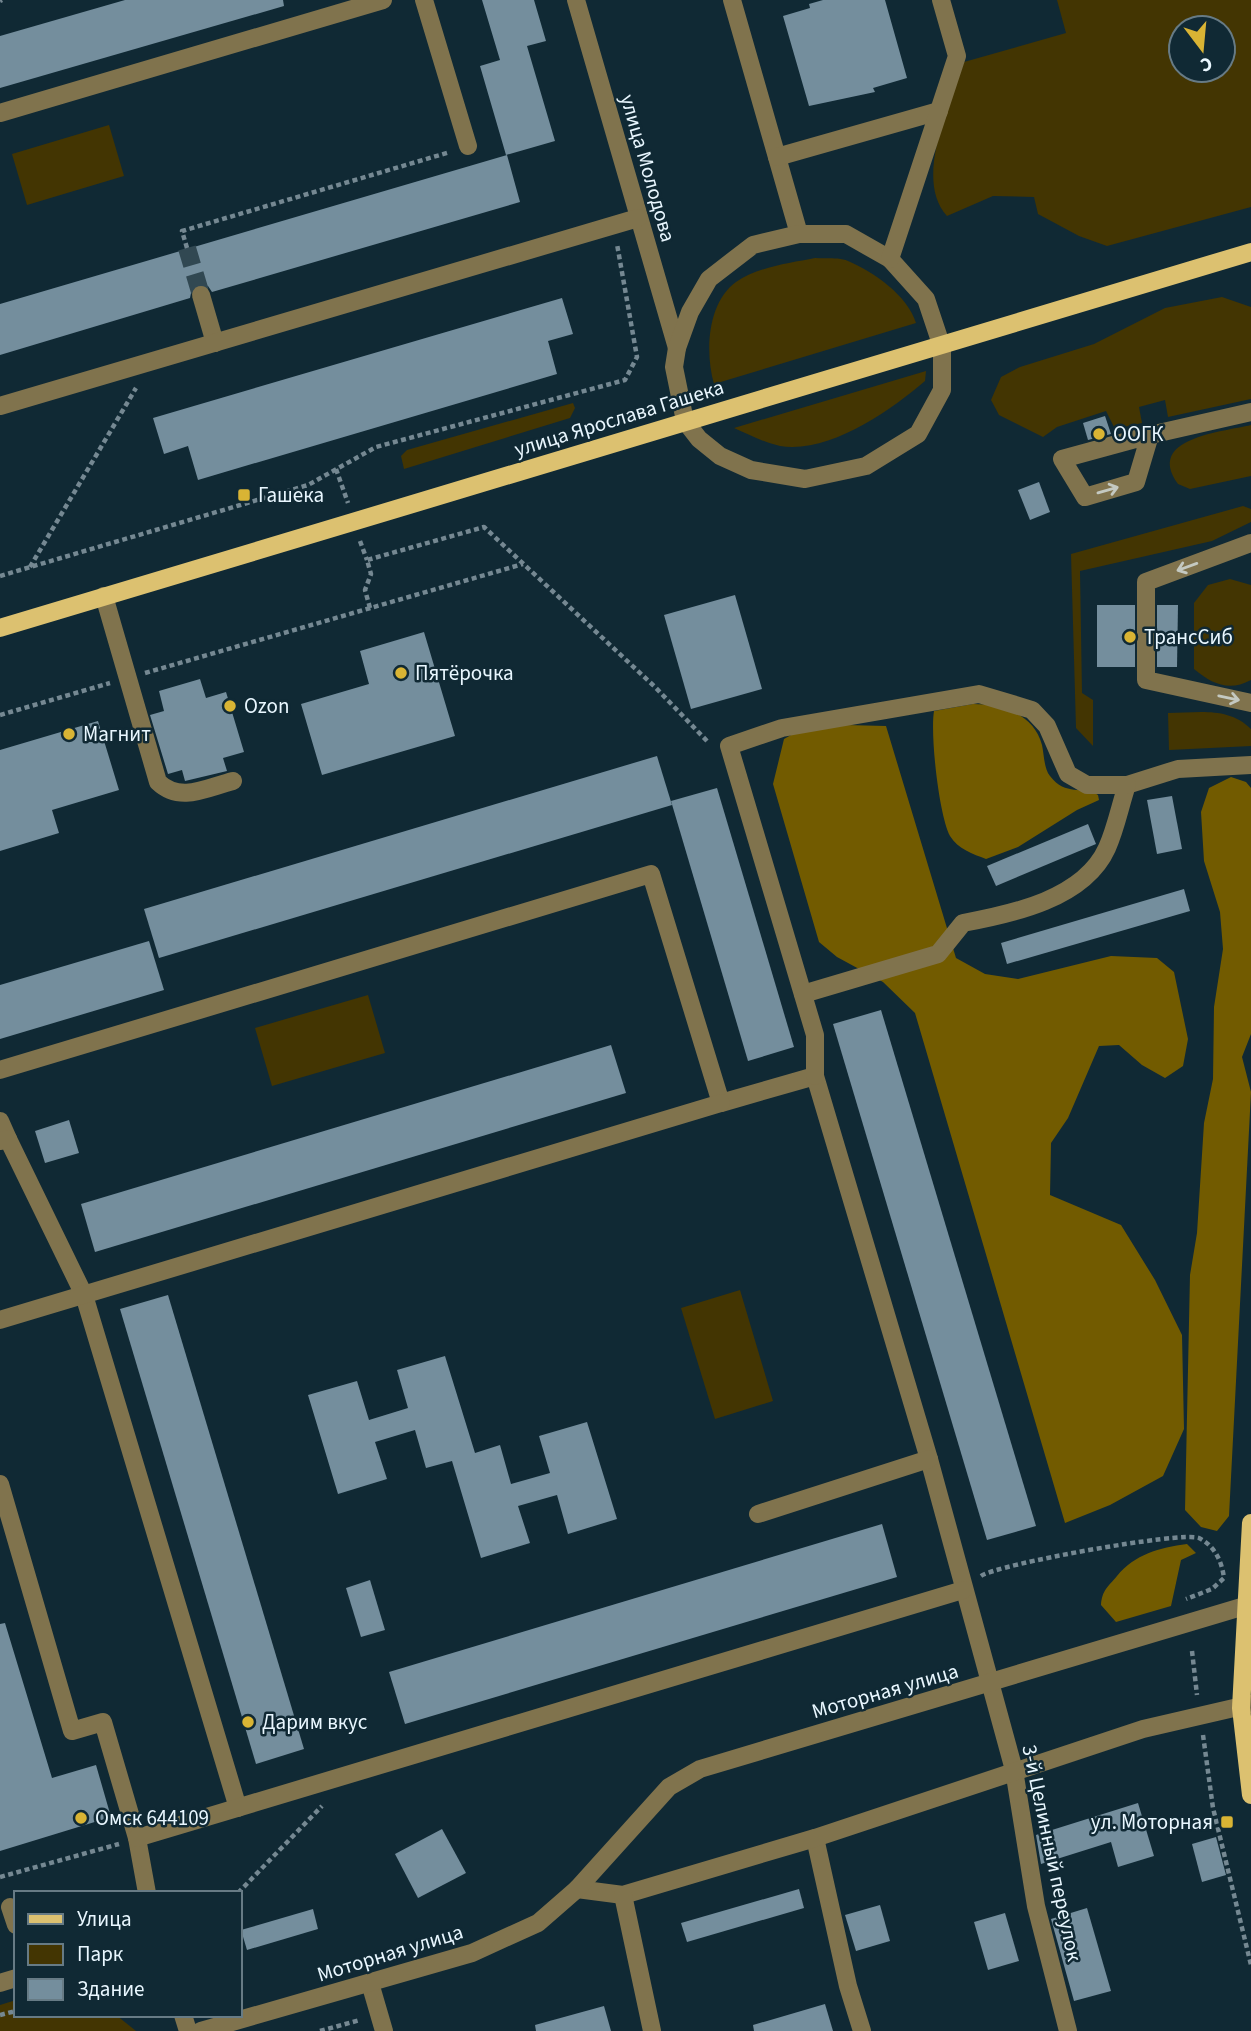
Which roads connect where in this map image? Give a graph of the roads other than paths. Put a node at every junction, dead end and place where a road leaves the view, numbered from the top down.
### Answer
1 (383, 0) edge
2 (424, 0) edge
3 (576, 0) edge
4 (732, 0) edge
5 (941, 0) edge
6 (939, 111) junction
7 (0, 113) edge
8 (468, 146) road end
9 (777, 157) junction
10 (638, 218) junction
11 (799, 234) junction
12 (1251, 253) edge
13 (890, 259) junction
14 (201, 295) tunnel mouth
15 (215, 343) junction
16 (942, 347) junction
17 (677, 348) junction
18 (0, 407) edge
19 (1251, 412) edge
20 (685, 421) junction
21 (1150, 435) junction
22 (1251, 543) edge
23 (104, 596) junction
24 (0, 628) edge
25 (1251, 703) edge
26 (1251, 765) edge
27 (233, 781) dead end
28 (1127, 785) junction
29 (803, 994) junction
30 (0, 1070) edge
31 (815, 1076) junction
32 (721, 1103) junction
33 (0, 1121) edge
34 (4, 1140) edge
35 (84, 1295) junction
36 (0, 1320) edge
37 (929, 1459) junction
38 (0, 1484) edge
39 (758, 1514) dead end
40 (1251, 1523) edge
41 (963, 1590) junction
42 (1249, 1604) edge
43 (988, 1684) junction
44 (1246, 1706) edge
45 (1014, 1770) junction
46 (1251, 1795) edge
47 (238, 1808) junction
48 (815, 1838) junction
49 (137, 1839) junction
50 (577, 1889) junction
51 (147, 1891) edge
52 (623, 1895) junction
53 (370, 1983) junction
54 (382, 2023) edge
55 (201, 2031) edge
56 (652, 2031) edge
57 (862, 2031) edge
58 (1068, 2031) edge

1 - 7 street
2 - 8 street
3 - 10 street, улица Молодова
4 - 9 street
5 - 6 street
6 - 9 street
6 - 13 street
9 - 11 street
10 - 15 street
10 - 17 street, улица Молодова
11 - 13 street
11 - 17 street
12 - 16 main road, улица Ярослава Гашека
13 - 16 street
14 - 15 street
15 - 18 street
16 - 20 main road, улица Ярослава Гашека
16 - 20 street
17 - 20 street
19 - 21 street
20 - 23 main road, улица Ярослава Гашека
21 -> 21 street
22 -> 25 street
23 - 24 main road, улица Ярослава Гашека
23 - 27 street
26 - 28 street
28 - 29 street
28 - 29 street, 3-й Целинный переулок
29 - 31 street, 3-й Целинный переулок
30 - 32 street
31 - 32 street
31 - 37 street, 3-й Целинный переулок
32 - 35 street
33 - 34 street
34 - 35 street
35 - 36 street
35 - 47 street
37 - 39 street
37 - 41 street, 3-й Целинный переулок
38 - 49 street
40 - 42 main road
41 - 43 street, 3-й Целинный переулок
41 - 47 street
42 - 43 street, Моторная улица
42 - 44 main road
43 - 45 street, 3-й Целинный переулок
43 - 50 street, Моторная улица
44 - 45 street
44 - 46 main road
45 - 48 street
45 - 58 street, 3-й Целинный переулок
47 - 49 street
48 - 52 street
48 - 57 street
49 - 51 street
50 - 52 street
50 - 53 street, Моторная улица
52 - 56 street
53 - 54 street
53 - 55 street, Моторная улица

